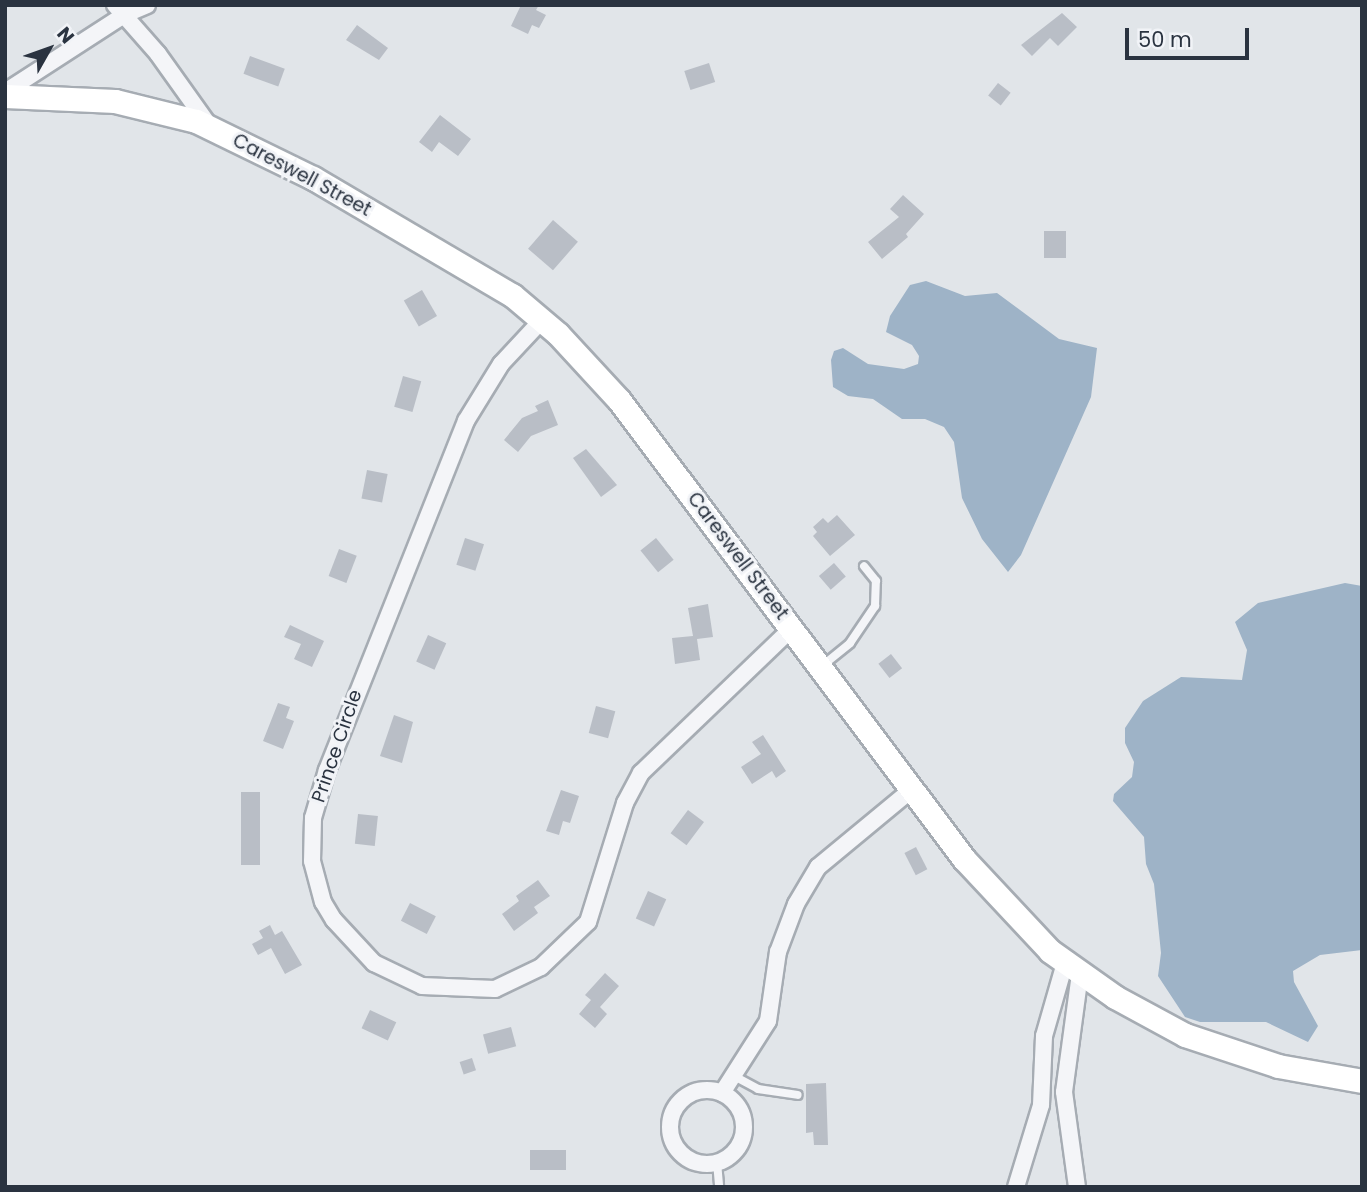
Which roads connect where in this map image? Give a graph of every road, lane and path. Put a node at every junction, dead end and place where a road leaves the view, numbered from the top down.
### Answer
1 (147, 5) edge
2 (119, 10) edge
3 (5, 94) edge
4 (211, 128) junction
5 (542, 320) junction
6 (864, 566) dead end
7 (792, 628) junction
8 (820, 668) junction
9 (911, 790) junction
10 (1072, 968) junction
11 (734, 1076) junction
12 (1362, 1081) edge
13 (722, 1093) junction
14 (798, 1095) dead end
15 (717, 1162) junction
16 (719, 1187) edge
17 (1016, 1187) edge
18 (1077, 1187) edge

1 - 2 street
2 - 3 street
2 - 4 street, Careswell Street
3 - 4 main road
4 - 5 main road, Careswell Street
5 - 7 main road, Careswell Street
5 - 7 street, Prince Circle
6 - 8 lane
7 - 8 main road, Careswell Street
8 - 9 main road, Careswell Street
9 - 10 main road, Careswell Street
9 - 11 street
10 - 12 main road, Careswell Street
10 - 17 street
10 - 18 street
11 - 13 street
11 - 14 lane
13 - 15 street
13 - 15 street
15 - 16 lane

